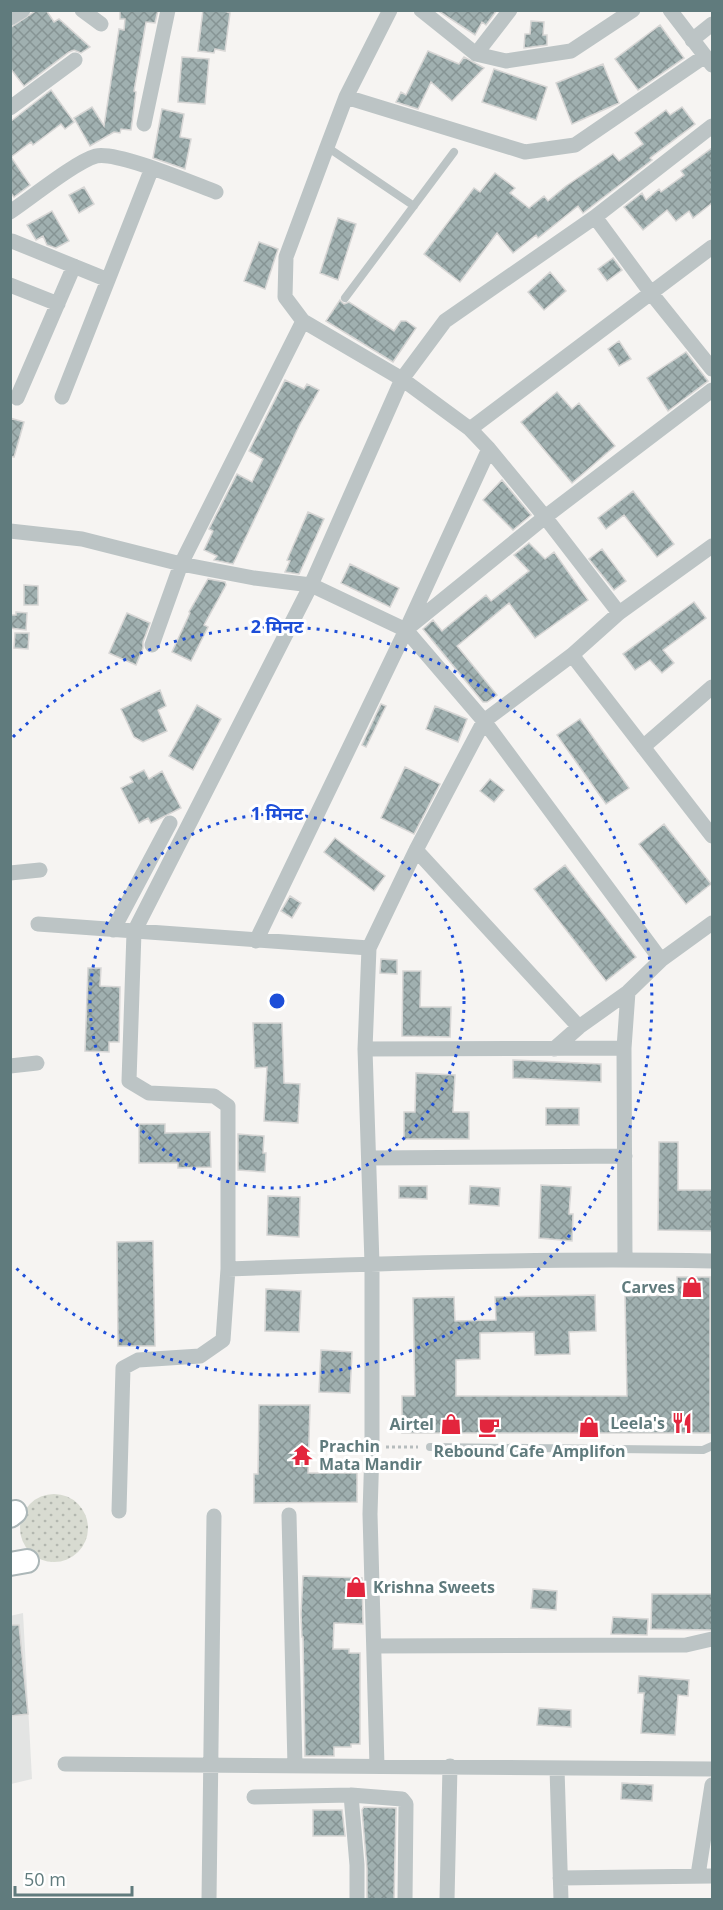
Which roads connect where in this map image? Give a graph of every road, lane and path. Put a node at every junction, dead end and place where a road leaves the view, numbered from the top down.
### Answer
1 (23, 10) edge
2 (82, 10) edge
3 (168, 10) edge
4 (390, 10) edge
5 (421, 10) edge
6 (510, 10) edge
7 (633, 10) edge
8 (670, 10) edge
9 (10, 18) edge
10 (101, 24) dead end
11 (712, 24) edge
12 (692, 40) junction
13 (476, 54) junction
14 (75, 60) dead end
15 (709, 60) edge
16 (346, 97) junction
17 (10, 108) edge
18 (144, 124) dead end
19 (712, 126) edge
20 (327, 147) junction
21 (454, 152) dead end
22 (152, 168) junction
23 (216, 192) dead end
24 (414, 206) junction
25 (10, 212) edge
26 (595, 217) junction
27 (12, 241) dead end
28 (712, 247) edge
29 (74, 266) junction
30 (108, 280) junction
31 (12, 291) edge
32 (651, 292) junction
33 (345, 298) dead end
34 (58, 304) junction
35 (303, 321) junction
36 (712, 369) edge
37 (402, 379) junction
38 (712, 390) edge
39 (62, 396) dead end
40 (17, 398) dead end
41 (470, 429) junction
42 (489, 449) junction
43 (545, 517) junction
44 (10, 531) edge
45 (712, 546) edge
46 (182, 564) junction
47 (311, 585) junction
48 (619, 613) junction
49 (406, 630) junction
50 (152, 645) dead end
51 (572, 655) junction
52 (712, 687) edge
53 (484, 721) junction
54 (644, 747) junction
55 (170, 824) dead end
56 (712, 836) edge
57 (416, 850) junction
58 (40, 870) dead end
59 (10, 873) edge
60 (712, 923) edge
61 (38, 924) dead end
62 (113, 930) junction
63 (134, 932) junction
64 (256, 941) junction
65 (369, 948) junction
66 (661, 960) junction
67 (628, 992) junction
68 (579, 1027) junction
69 (624, 1048) junction
70 (365, 1049) junction
71 (554, 1049) junction
72 (37, 1063) dead end
73 (10, 1066) edge
74 (625, 1156) junction
75 (370, 1158) junction
76 (625, 1259) junction
77 (712, 1261) edge
78 (372, 1264) junction
79 (228, 1269) junction
80 (712, 1446) edge
81 (411, 1447) dead end
82 (430, 1447) dead end
83 (372, 1448) junction
84 (119, 1511) dead end
85 (289, 1515) dead end
86 (214, 1516) dead end
87 (712, 1640) edge
88 (374, 1646) junction
89 (65, 1764) dead end
90 (211, 1765) junction
91 (295, 1766) junction
92 (377, 1766) junction
93 (450, 1766) junction
94 (556, 1768) junction
95 (712, 1768) edge
96 (712, 1785) edge
97 (351, 1795) junction
98 (254, 1797) dead end
99 (705, 1876) edge
100 (560, 1878) junction
101 (209, 1899) edge
102 (357, 1899) edge
103 (405, 1899) edge
104 (447, 1899) edge
105 (561, 1899) edge

1 - 9 street
2 - 10 street
3 - 18 street
4 - 16 street
5 - 13 street
6 - 13 street
7 - 13 street
8 - 12 street
11 - 12 street
12 - 15 street
14 - 17 street
15 - 16 street
16 - 20 street
19 - 26 street
20 - 24 lane
20 - 35 street
21 - 24 lane
22 - 23 street
22 - 25 street
22 - 30 street
24 - 33 lane
26 - 32 street
26 - 37 street
27 - 29 street
28 - 32 street
29 - 30 street
29 - 34 street
30 - 39 street
31 - 34 street
32 - 36 street
32 - 41 street
34 - 40 street
35 - 37 street
35 - 46 street
37 - 41 street
37 - 47 street
38 - 43 street
41 - 42 street
42 - 43 street
42 - 49 street
43 - 48 street
43 - 49 street
44 - 46 street
45 - 48 street
46 - 47 street
46 - 50 street
47 - 49 street
47 - 63 street
48 - 51 street
49 - 53 street
49 - 64 street
51 - 53 street
51 - 54 street
52 - 54 street
53 - 57 street
53 - 66 street
54 - 56 street
55 - 62 street
57 - 65 street
57 - 68 street
58 - 59 street
60 - 66 street
61 - 62 street
62 - 63 street
63 - 64 street
63 - 79 street
64 - 65 street
65 - 70 street
66 - 67 street
67 - 68 street
67 - 69 street
68 - 71 street
69 - 71 street
69 - 74 street
70 - 71 street
70 - 75 street
72 - 73 street
74 - 75 street
74 - 76 street
75 - 78 street
76 - 77 street
76 - 78 street
78 - 79 street
78 - 83 street
79 - 84 street
80 - 82 lane
81 - 83 path
83 - 88 street
85 - 91 street
86 - 90 street
87 - 88 street
88 - 92 street
89 - 90 street
90 - 91 street
90 - 101 street
91 - 92 street
92 - 93 street
93 - 94 street
93 - 104 street
94 - 95 street
94 - 100 street
96 - 99 street
97 - 98 street
97 - 102 street
97 - 103 street
99 - 100 street
100 - 105 street

